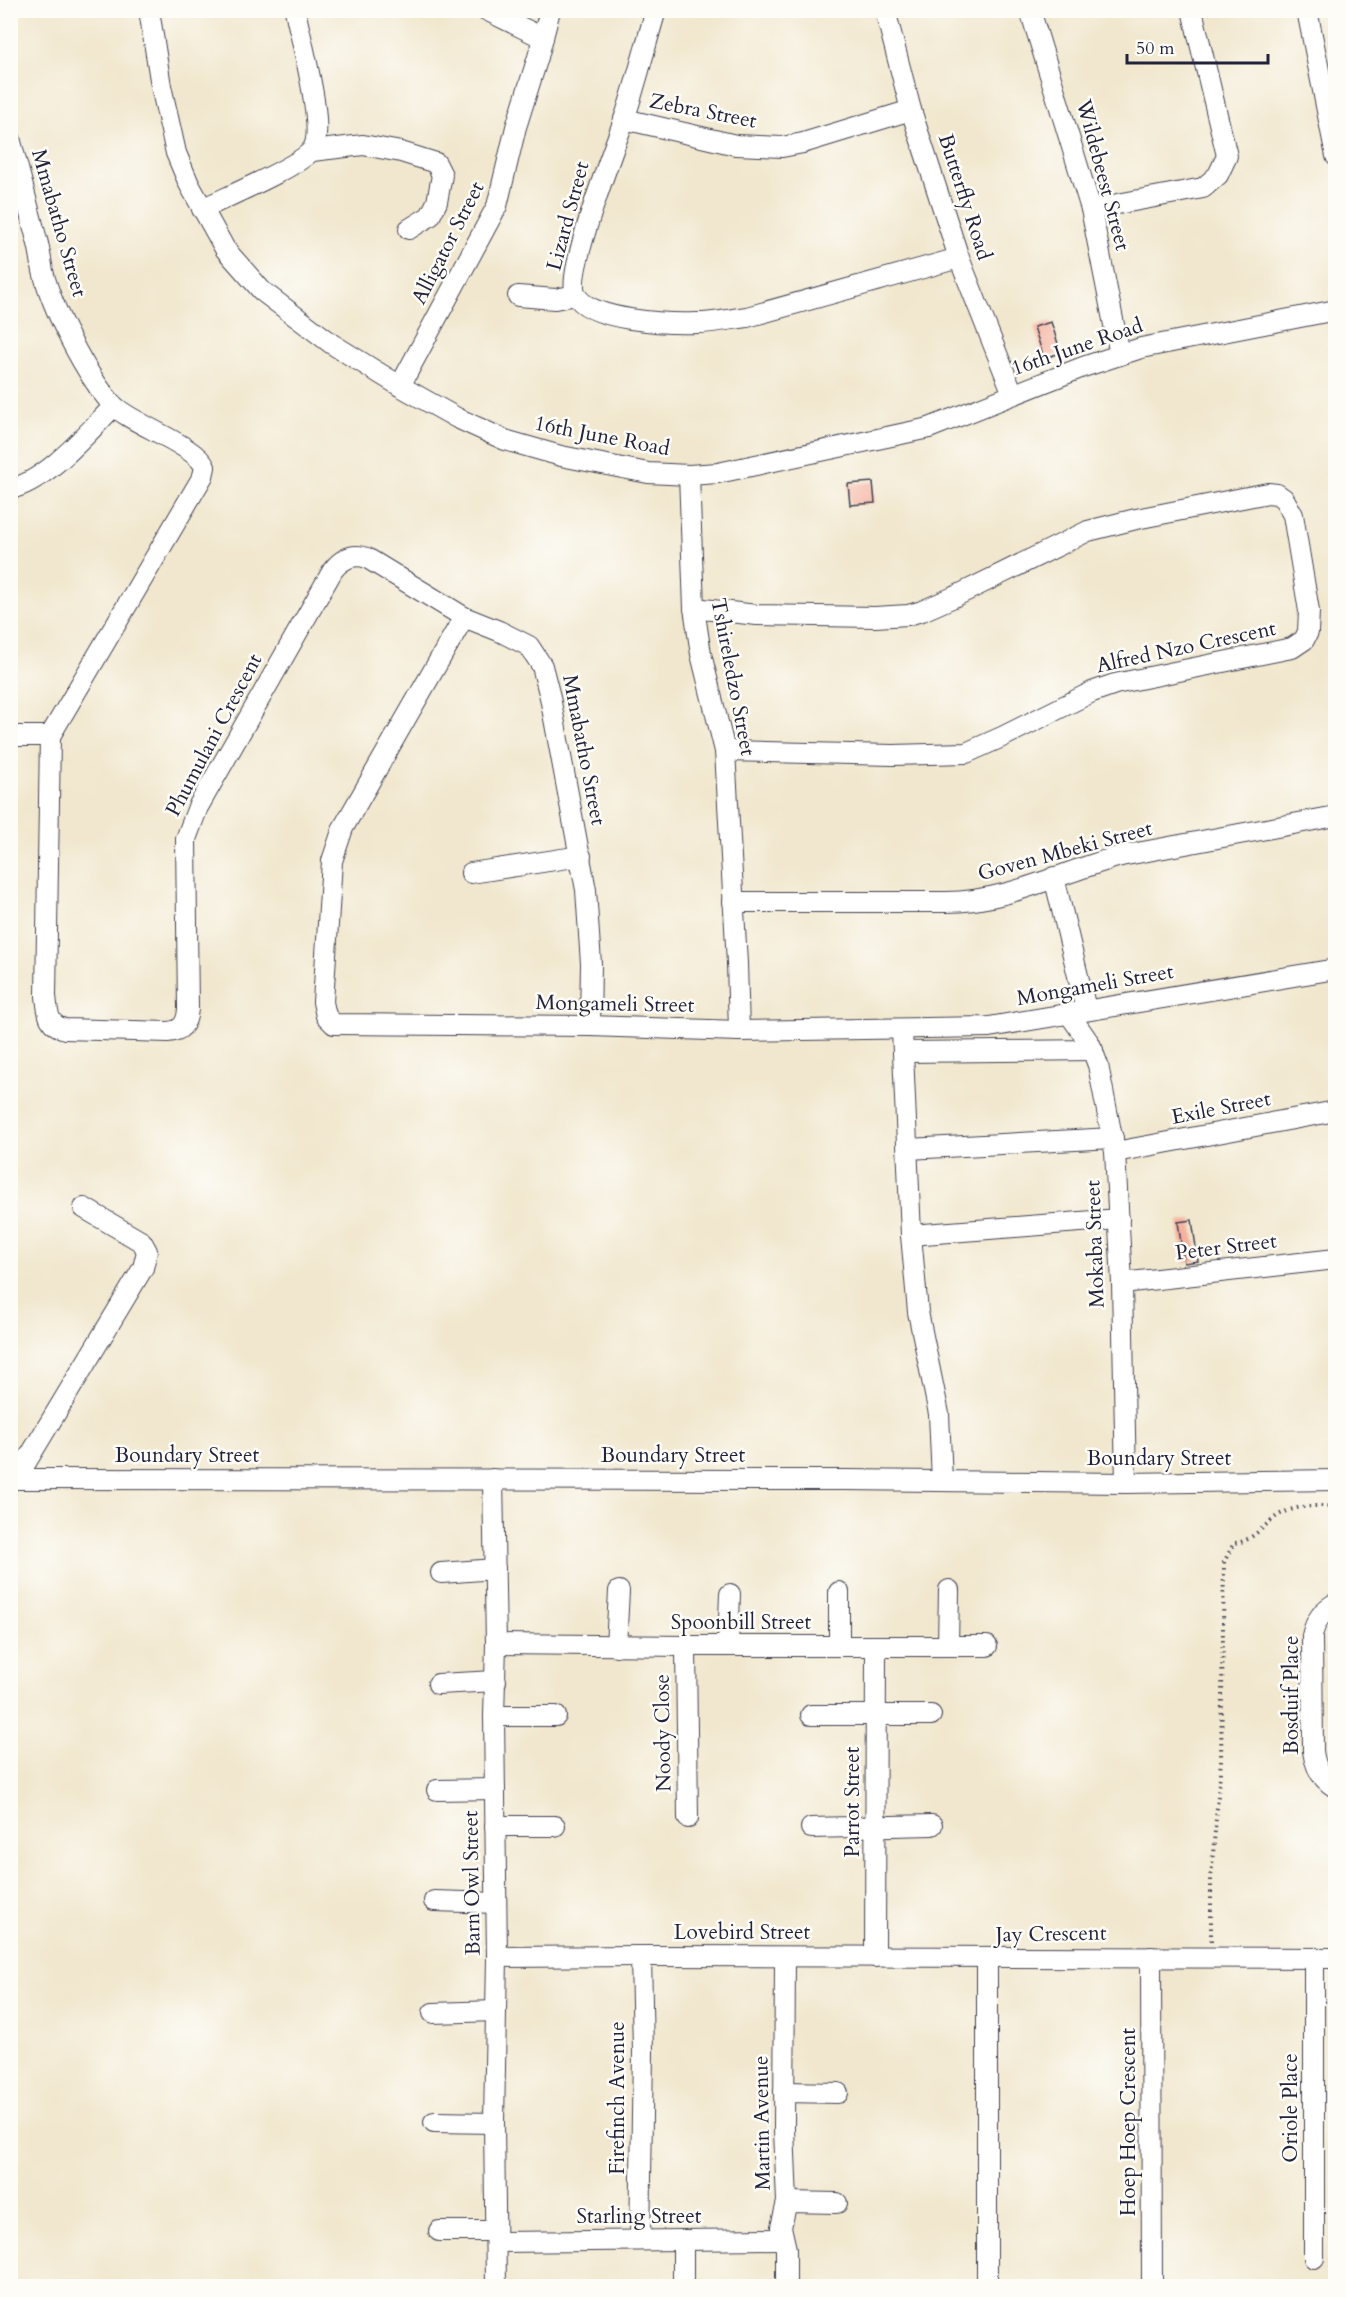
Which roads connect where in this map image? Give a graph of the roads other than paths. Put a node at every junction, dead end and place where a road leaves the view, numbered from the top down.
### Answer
1 (149, 10) edge
2 (294, 10) edge
3 (486, 10) edge
4 (550, 10) edge
5 (656, 10) edge
6 (885, 10) edge
7 (1030, 10) edge
8 (1192, 10) edge
9 (1307, 10) edge
10 (543, 38) junction
11 (911, 110) junction
12 (624, 119) junction
13 (10, 138) edge
14 (312, 151) junction
15 (1335, 156) edge
16 (202, 209) junction
17 (1091, 209) junction
18 (409, 229) dead end
19 (959, 258) junction
20 (576, 295) junction
21 (518, 296) dead end
22 (1335, 310) edge
23 (1120, 355) junction
24 (400, 386) junction
25 (1013, 394) junction
26 (114, 406) junction
27 (204, 472) joint
28 (689, 475) junction
29 (10, 489) edge
30 (357, 556) joint
31 (694, 608) junction
32 (464, 616) junction
33 (10, 736) edge
34 (50, 736) junction
35 (725, 751) junction
36 (1335, 816) edge
37 (581, 856) junction
38 (471, 873) dead end
39 (1054, 878) junction
40 (733, 902) junction
41 (1335, 969) edge
42 (1077, 1011) junction
43 (590, 1026) junction
44 (902, 1030) junction
45 (739, 1031) junction
46 (1093, 1050) junction
47 (904, 1052) junction
48 (1335, 1111) edge
49 (1114, 1145) junction
50 (908, 1149) junction
51 (84, 1208) dead end
52 (1119, 1219) junction
53 (911, 1235) junction
54 (1335, 1258) edge
55 (1122, 1283) junction
56 (13, 1479) edge
57 (494, 1479) junction
58 (1335, 1480) edge
59 (942, 1481) junction
60 (1126, 1483) junction
61 (495, 1569) junction
62 (441, 1573) dead end
63 (949, 1590) dead end
64 (619, 1591) dead end
65 (839, 1592) dead end
66 (730, 1594) dead end
67 (1335, 1603) edge
68 (496, 1644) junction
69 (728, 1645) junction
70 (616, 1646) junction
71 (686, 1646) junction
72 (839, 1646) junction
73 (948, 1646) junction
74 (987, 1646) dead end
75 (876, 1647) junction
76 (496, 1681) junction
77 (438, 1683) dead end
78 (811, 1715) dead end
79 (931, 1715) dead end
80 (494, 1716) junction
81 (556, 1716) dead end
82 (876, 1716) junction
83 (1335, 1788) edge
84 (495, 1789) junction
85 (437, 1790) dead end
86 (688, 1818) dead end
87 (876, 1825) junction
88 (932, 1825) dead end
89 (495, 1826) junction
90 (555, 1826) dead end
91 (811, 1828) dead end
92 (434, 1902) dead end
93 (496, 1903) junction
94 (641, 1956) junction
95 (987, 1956) junction
96 (497, 1957) junction
97 (785, 1957) junction
98 (875, 1957) junction
99 (1151, 1957) junction
100 (1314, 1958) junction
101 (1335, 1958) edge
102 (496, 2011) junction
103 (433, 2013) dead end
104 (784, 2092) junction
105 (838, 2093) dead end
106 (434, 2122) dead end
107 (494, 2123) junction
108 (787, 2202) junction
109 (837, 2203) dead end
110 (439, 2231) dead end
111 (495, 2236) junction
112 (782, 2239) junction
113 (640, 2240) junction
114 (683, 2240) junction
115 (1314, 2258) dead end
116 (496, 2286) edge
117 (684, 2286) edge
118 (786, 2286) edge
119 (987, 2286) edge
120 (1152, 2286) edge

1 - 16 street, 16th June Road
2 - 14 street
3 - 10 street
4 - 10 street, Alligator Street
5 - 12 street, Lizard Street
6 - 11 street, Butterfly Road
7 - 17 street, Wildebeest Street
8 - 17 street
9 - 15 street
10 - 24 street, Alligator Street
11 - 12 street, Zebra Street
11 - 19 street, Butterfly Road
12 - 20 street, Lizard Street
13 - 26 street, Mmabatho Street
14 - 16 street
14 - 18 street
16 - 24 street, 16th June Road
17 - 23 street, Wildebeest Street
19 - 20 street, Lizard Street
19 - 25 street, Butterfly Road
20 - 21 street
22 - 23 street, 16th June Road
23 - 25 street, 16th June Road
24 - 28 street, 16th June Road
25 - 28 street, 16th June Road
26 - 27 street, Mmabatho Street
26 - 29 street
27 - 34 street, Phumulani Crescent
28 - 31 street, Tshireledzo Street
30 - 32 street, Mmabatho Street
30 - 34 street, Phumulani Crescent
31 - 35 street, Tshireledzo Street
31 - 35 street, Alfred Nzo Crescent
32 - 37 street, Mmabatho Street
32 - 43 street, Mongameli Street
33 - 34 street
35 - 40 street, Tshireledzo Street
36 - 39 street, Goven Mbeki Street
37 - 38 street
37 - 43 street, Mmabatho Street
39 - 40 street, Goven Mbeki Street
39 - 42 street, Mokaba Street
40 - 45 street, Tshireledzo Street
41 - 42 street, Mongameli Street
42 - 44 street, Mongameli Street
42 - 46 street, Mokaba Street
43 - 45 street, Mongameli Street
44 - 45 street, Mongameli Street
44 - 47 street
46 - 47 street
46 - 49 street, Mokaba Street
47 - 50 street
48 - 49 street, Exile Street
49 - 50 street, Exile Street
49 - 52 street, Mokaba Street
50 - 53 street
51 - 56 street
52 - 53 street
52 - 55 street, Mokaba Street
53 - 59 street
54 - 55 street, Peter Street
55 - 60 street, Mokaba Street
56 - 57 street, Boundary Street
57 - 59 street, Boundary Street
57 - 61 street, Barn Owl Street
58 - 60 street, Boundary Street
59 - 60 street, Boundary Street
61 - 62 street
61 - 68 street, Barn Owl Street
63 - 73 street
64 - 70 street
65 - 72 street
66 - 69 street
67 - 83 street, Bosduif Place
68 - 70 street, Spoonbill Street
68 - 76 street, Barn Owl Street
69 - 71 street, Spoonbill Street
69 - 72 street, Spoonbill Street
70 - 71 street, Spoonbill Street
71 - 86 street, Noody Close
72 - 75 street, Spoonbill Street
73 - 74 street, Spoonbill Street
73 - 75 street, Spoonbill Street
75 - 82 street, Parrot Street
76 - 77 street
76 - 80 street, Barn Owl Street
78 - 82 street
79 - 82 street
80 - 81 street
80 - 84 street, Barn Owl Street
82 - 87 street, Parrot Street
84 - 85 street
84 - 89 street, Barn Owl Street
87 - 88 street
87 - 91 street
87 - 98 street, Parrot Street
89 - 90 street
89 - 93 street, Barn Owl Street
92 - 93 street
93 - 96 street, Barn Owl Street
94 - 96 street, Lovebird Street
94 - 97 street, Lovebird Street
94 - 113 street, Firefinch Avenue
95 - 98 street, Lovebird Street
95 - 99 street, Jay Crescent
95 - 119 street, Jay Crescent
96 - 102 street, Barn Owl Street
97 - 98 street, Lovebird Street
97 - 104 street, Martin Avenue
99 - 100 street, Jay Crescent
99 - 120 street, Hoep Hoep Crescent
100 - 101 street, Jay Crescent
100 - 115 street, Oriole Place
102 - 103 street
102 - 107 street, Barn Owl Street
104 - 105 street
104 - 108 street, Martin Avenue
106 - 107 street
107 - 111 street, Barn Owl Street
108 - 109 street
108 - 112 street, Martin Avenue
110 - 111 street, Starling Street
111 - 113 street, Starling Street
111 - 116 street, Barn Owl Street
112 - 114 street, Starling Street
112 - 118 street, Martin Avenue
113 - 114 street, Starling Street
114 - 117 street

